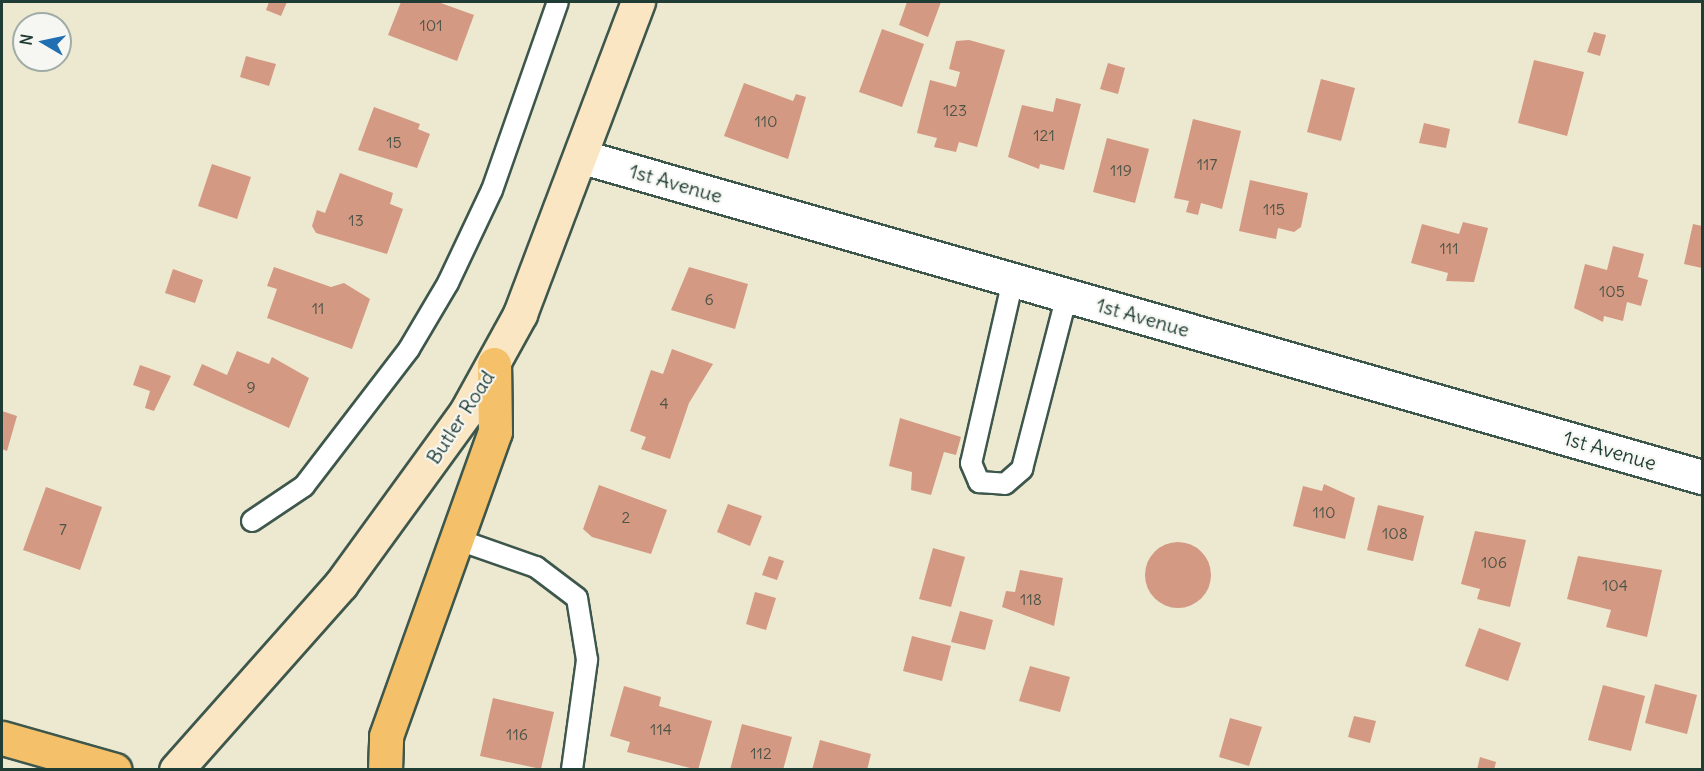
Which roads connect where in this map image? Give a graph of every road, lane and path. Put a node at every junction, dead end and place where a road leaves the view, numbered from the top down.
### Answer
1 (558, 2) edge
2 (638, 2) edge
3 (583, 157) junction
4 (1013, 280) junction
5 (1067, 295) junction
6 (494, 364) junction
7 (1702, 477) edge
8 (252, 521) dead end
9 (456, 539) junction
10 (2, 738) edge
11 (116, 770) edge
12 (176, 770) edge
13 (385, 770) edge
14 (572, 770) edge

1 - 8 lane
2 - 3 main road, Butler Road
3 - 4 street, 1st Avenue
3 - 6 main road, Butler Road
4 - 5 street, 1st Avenue
4 - 5 lane
5 - 7 street, 1st Avenue
6 - 9 main road
6 - 12 main road, Butler Road
9 - 13 main road
9 - 14 lane
10 - 11 main road

